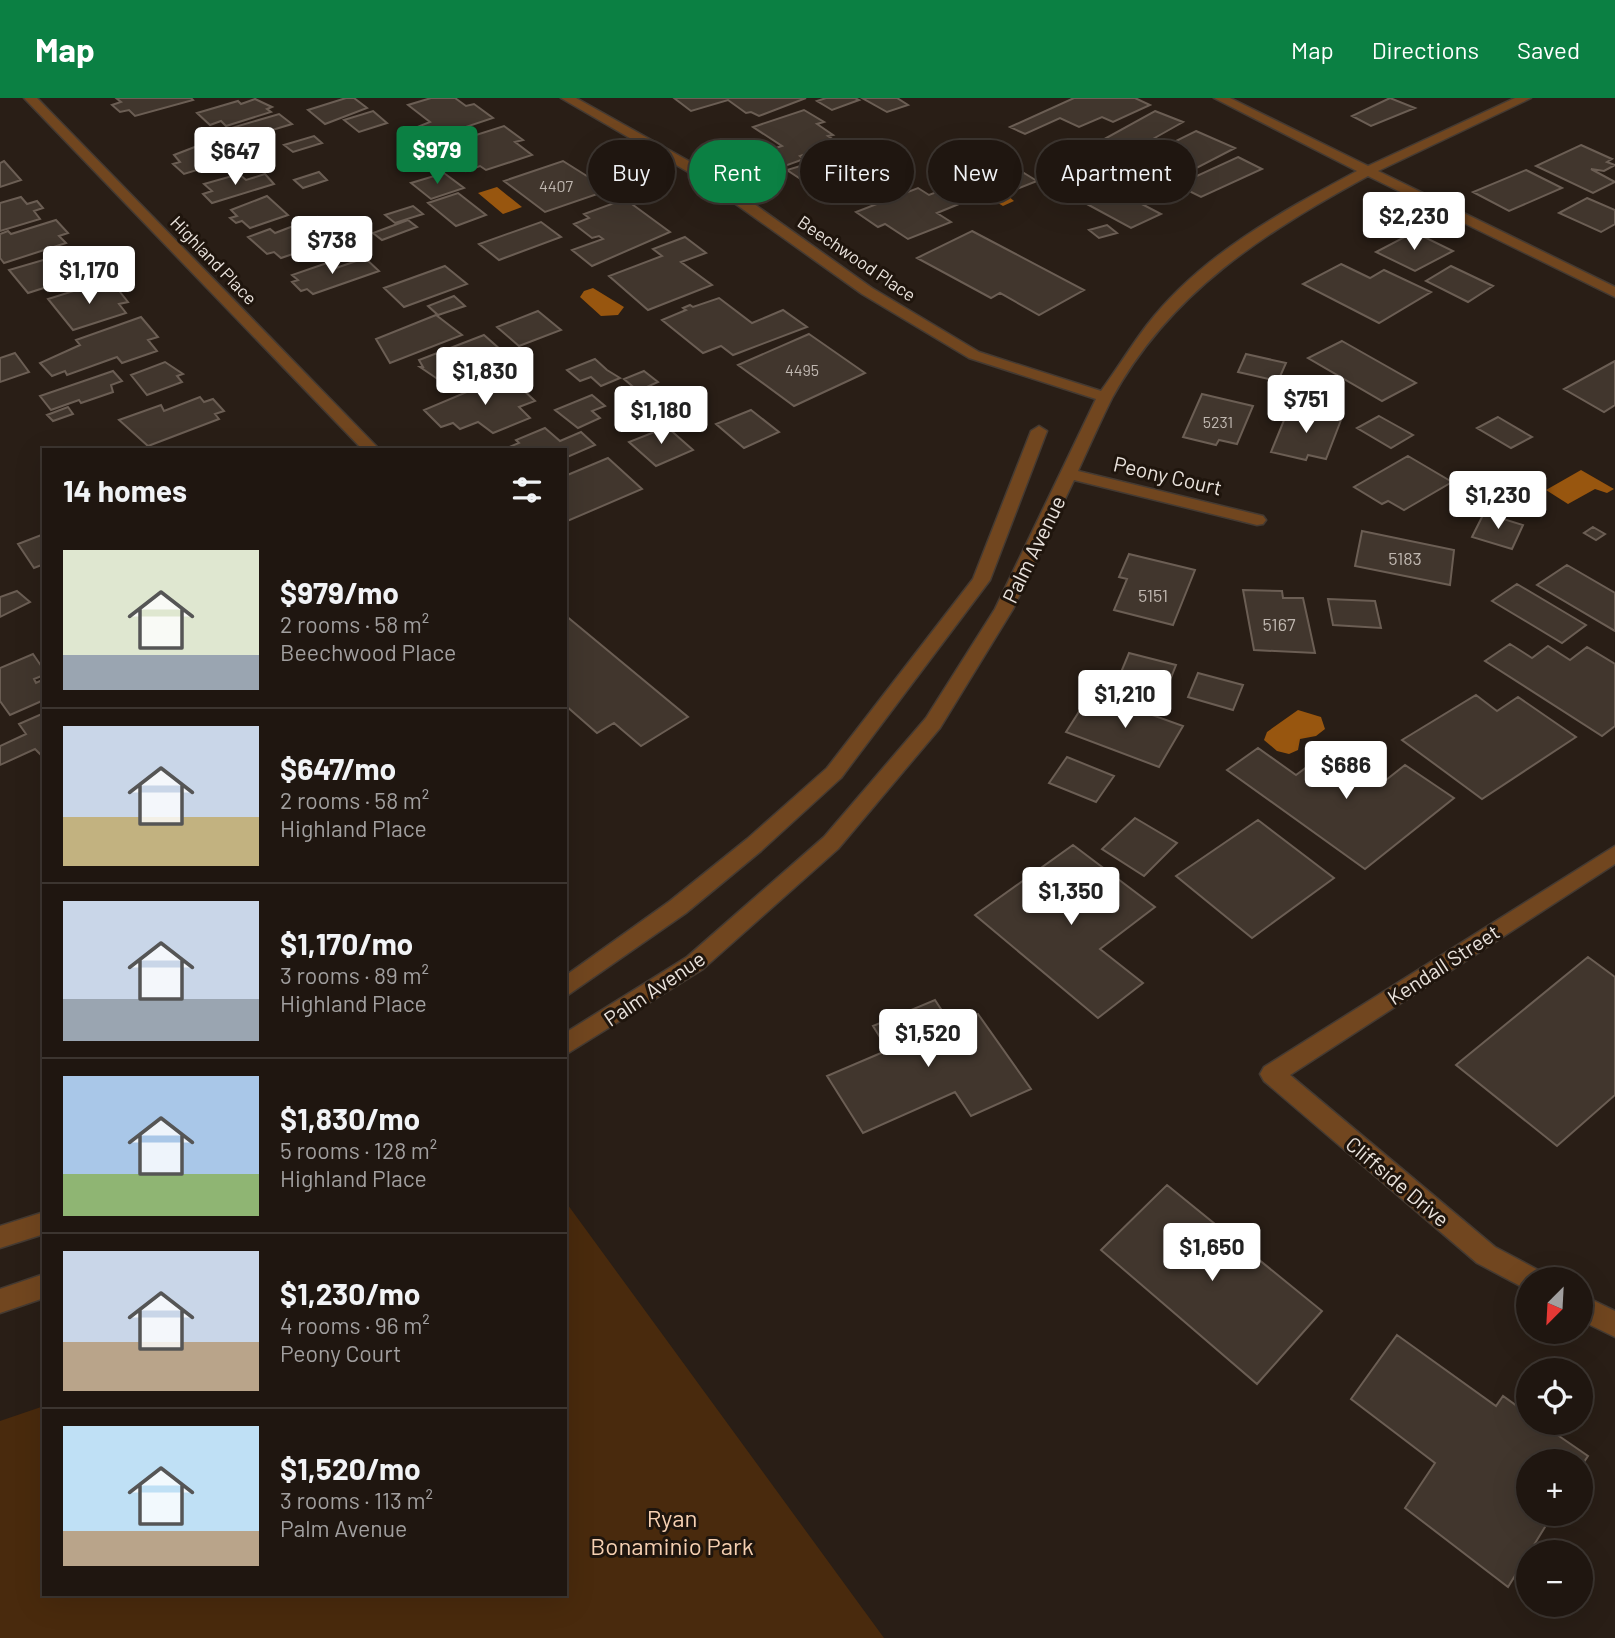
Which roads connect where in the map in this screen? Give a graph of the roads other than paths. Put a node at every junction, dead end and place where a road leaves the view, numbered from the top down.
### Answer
1 (30, 98) edge
2 (567, 98) edge
3 (1220, 98) edge
4 (1525, 98) edge
5 (1367, 171) junction
6 (1615, 293) edge
7 (1105, 397) junction
8 (1039, 431) dead end
9 (370, 448) edge
10 (1068, 474) junction
11 (1257, 520) dead end
12 (1615, 854) edge
13 (567, 987) edge
14 (567, 1044) edge
15 (1272, 1074) joint
16 (42, 1224) edge
17 (0, 1237) edge
18 (1516, 1271) edge
19 (42, 1287) edge
20 (0, 1301) edge
21 (1593, 1313) edge
22 (1615, 1325) edge

1 - 9 street, Highland Place
2 - 7 street, Beechwood Place
3 - 5 street
4 - 5 street, Palm Avenue
5 - 6 street
5 - 7 street, Palm Avenue
7 - 10 street, Palm Avenue
8 - 13 street
10 - 11 street, Peony Court
10 - 14 street, Palm Avenue
12 - 15 street, Kendall Street
15 - 18 street, Cliffside Drive
16 - 17 street
19 - 20 street
21 - 22 street

